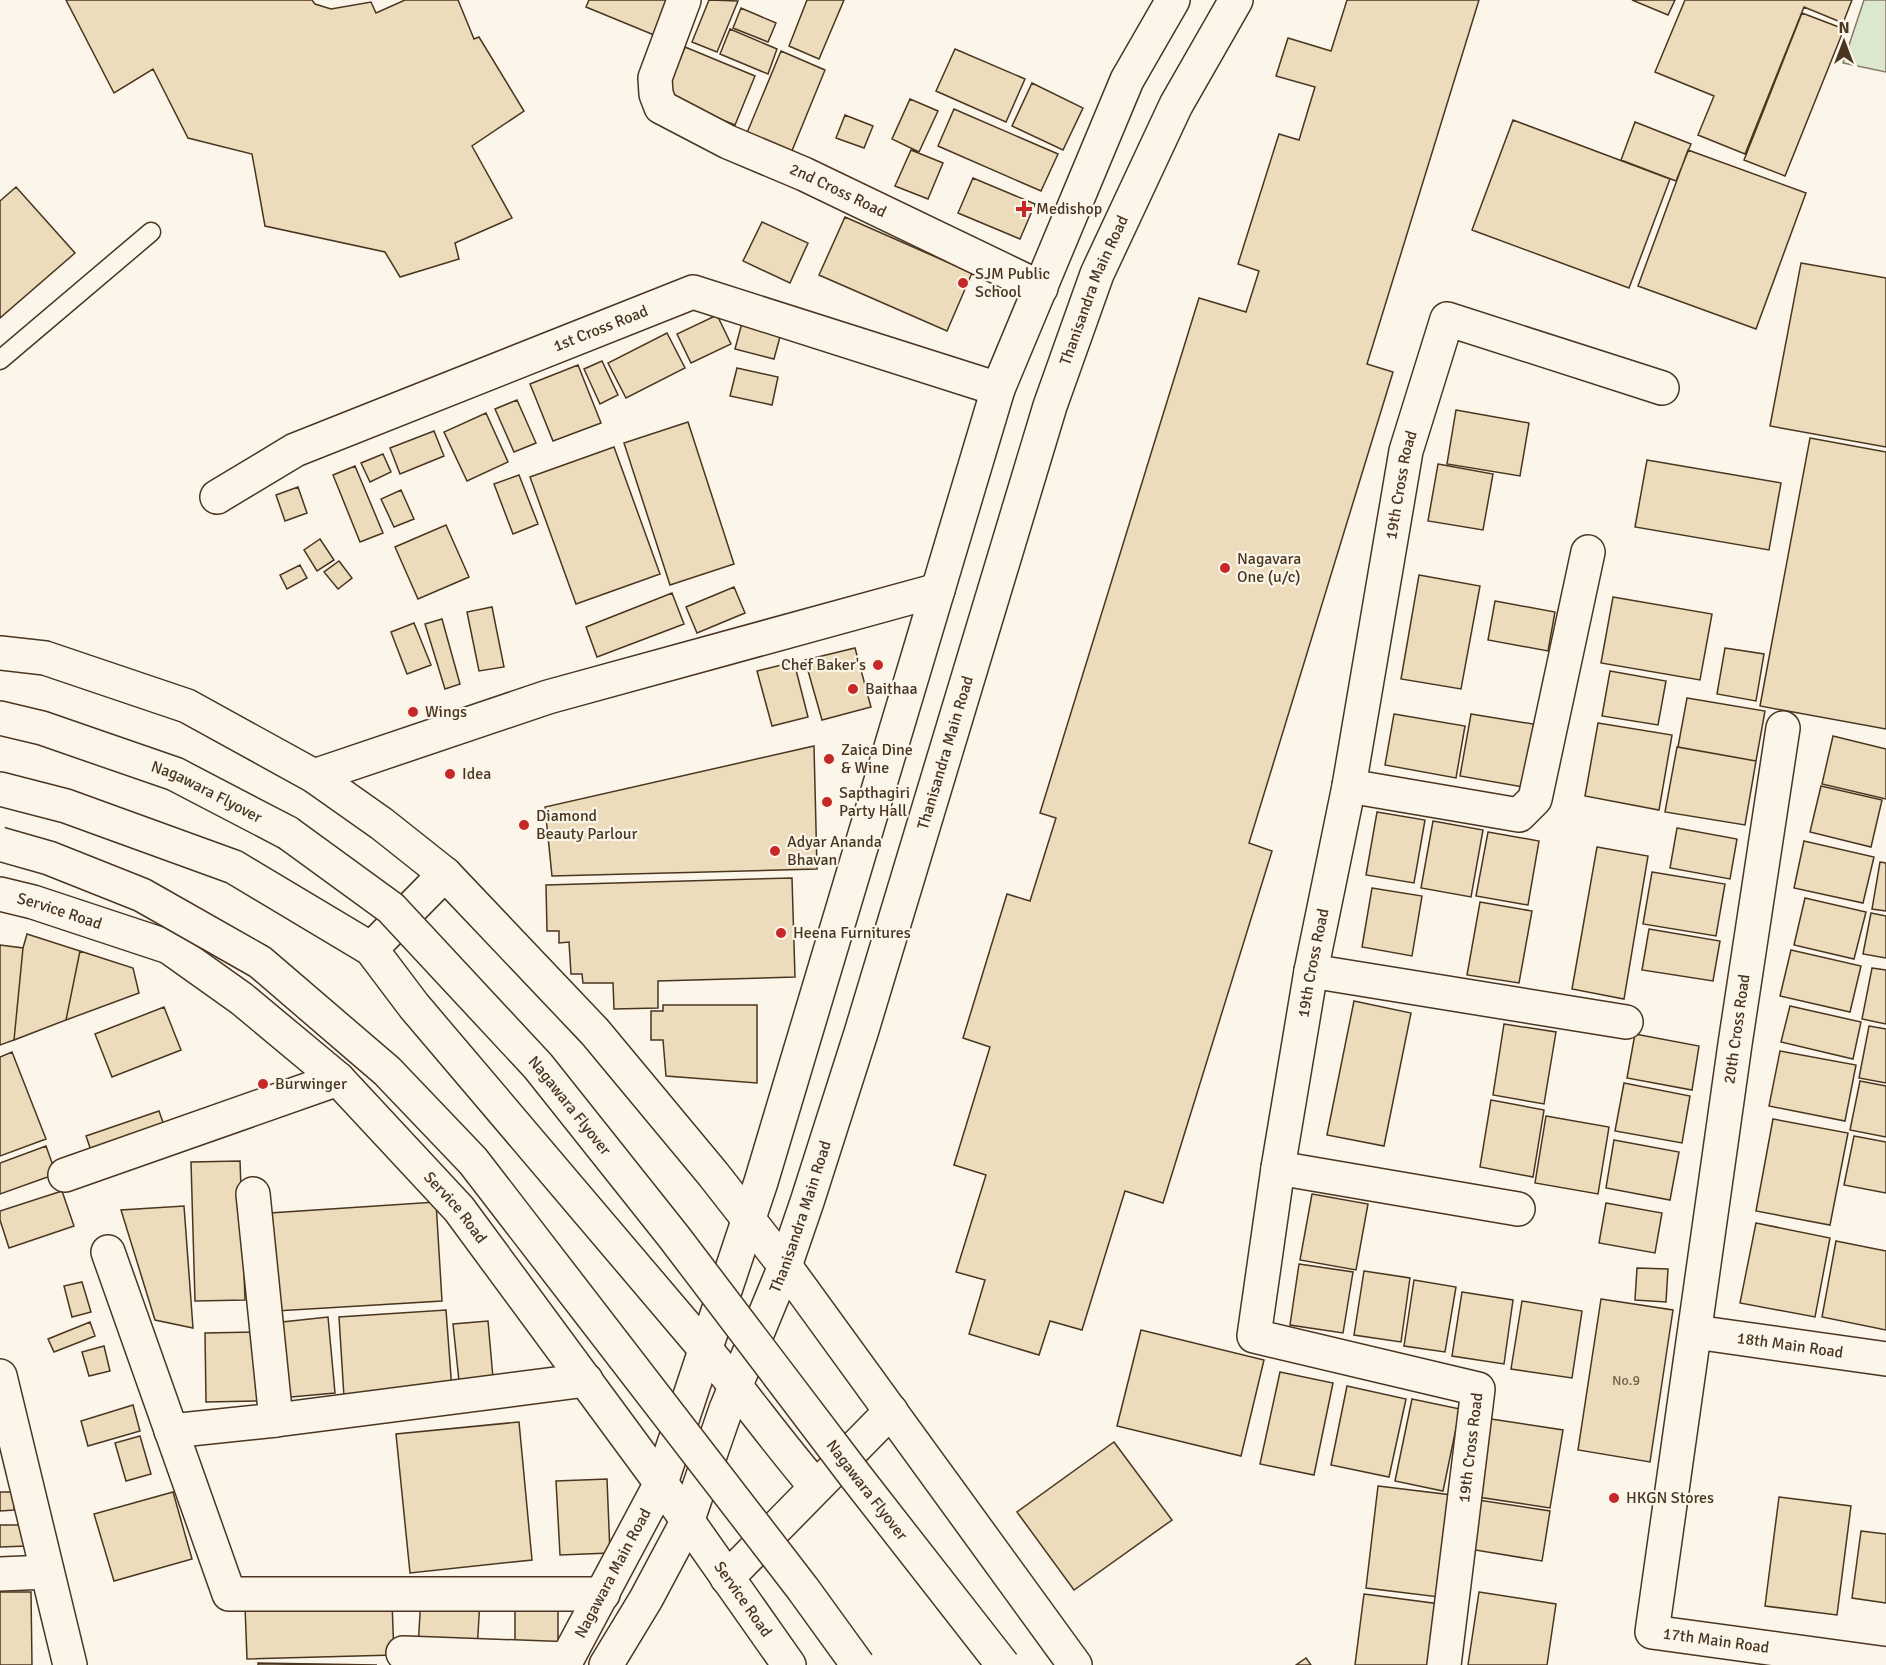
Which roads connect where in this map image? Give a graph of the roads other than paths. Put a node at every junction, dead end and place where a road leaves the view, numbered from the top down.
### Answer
1 (684, 0) edge
2 (1173, 0) edge
3 (1236, 0) edge
4 (151, 232) dead end
5 (1041, 288) junction
6 (0, 360) edge
7 (1662, 388) dead end
8 (998, 389) junction
9 (217, 497) dead end
10 (1588, 552) dead end
11 (938, 590) junction
12 (0, 653) edge
13 (0, 718) edge
14 (1783, 728) dead end
15 (314, 776) junction
16 (1349, 786) junction
17 (0, 789) edge
18 (0, 844) edge
19 (445, 874) junction
20 (0, 894) edge
21 (371, 949) junction
22 (1311, 971) junction
23 (1626, 1022) dead end
24 (338, 1079) junction
25 (1278, 1168) junction
26 (65, 1175) dead end
27 (253, 1194) dead end
28 (1518, 1209) dead end
29 (748, 1218) junction
30 (108, 1252) dead end
31 (785, 1266) junction
32 (1695, 1332) junction
33 (706, 1350) junction
34 (1886, 1359) edge
35 (0, 1376) edge
36 (586, 1380) junction
37 (736, 1386) junction
38 (891, 1411) junction
39 (276, 1420) junction
40 (171, 1431) junction
41 (661, 1483) junction
42 (816, 1487) junction
43 (687, 1522) junction
44 (48, 1572) junction
45 (0, 1574) edge
46 (727, 1578) junction
47 (603, 1594) junction
48 (1652, 1632) joint
49 (403, 1653) dead end
50 (566, 1662) edge
51 (1886, 1664) edge
52 (70, 1665) edge
53 (606, 1665) edge
54 (789, 1665) edge
55 (858, 1665) edge
56 (1004, 1665) edge
57 (1075, 1665) edge
58 (1444, 1665) edge

1 - 5 main road, 2nd Cross Road
2 - 5 main road
3 - 31 main road, Thanisandra Main Road
4 - 6 lane
5 - 8 main road
7 - 16 main road, 19th Cross Road
8 - 9 main road, 1st Cross Road
8 - 11 main road
10 - 16 main road
11 - 15 main road
11 - 29 main road
12 - 15 main road
13 - 56 main road, Nagawara Flyover, bridge
14 - 32 main road, 20th Cross Road
15 - 19 main road
16 - 22 main road, 19th Cross Road
17 - 21 main road
18 - 55 main road, bridge
19 - 21 main road
19 - 29 main road
20 - 24 main road, Service Road
21 - 33 main road
22 - 23 main road
22 - 25 main road, 19th Cross Road
24 - 26 main road
24 - 36 main road, Service Road
25 - 28 main road
25 - 58 main road, 19th Cross Road
27 - 39 main road
29 - 31 main road
29 - 33 main road
30 - 40 main road
31 - 37 main road, Thanisandra Main Road
31 - 38 main road
32 - 34 main road, 18th Main Road
32 - 48 main road, 20th Cross Road
33 - 37 main road
33 - 41 main road
35 - 44 main road
36 - 39 main road
36 - 41 main road, Service Road
37 - 42 main road
37 - 43 main road, Thanisandra Main Road
38 - 42 main road
38 - 57 main road
39 - 40 main road
40 - 47 main road
41 - 43 main road, Service Road
41 - 47 main road, Nagawara Main Road
42 - 46 main road
43 - 46 main road, Service Road
43 - 53 main road
44 - 45 main road
44 - 52 main road
46 - 54 main road, Service Road
47 - 50 main road, Nagawara Main Road
48 - 51 main road, 17th Main Road
49 - 50 main road

